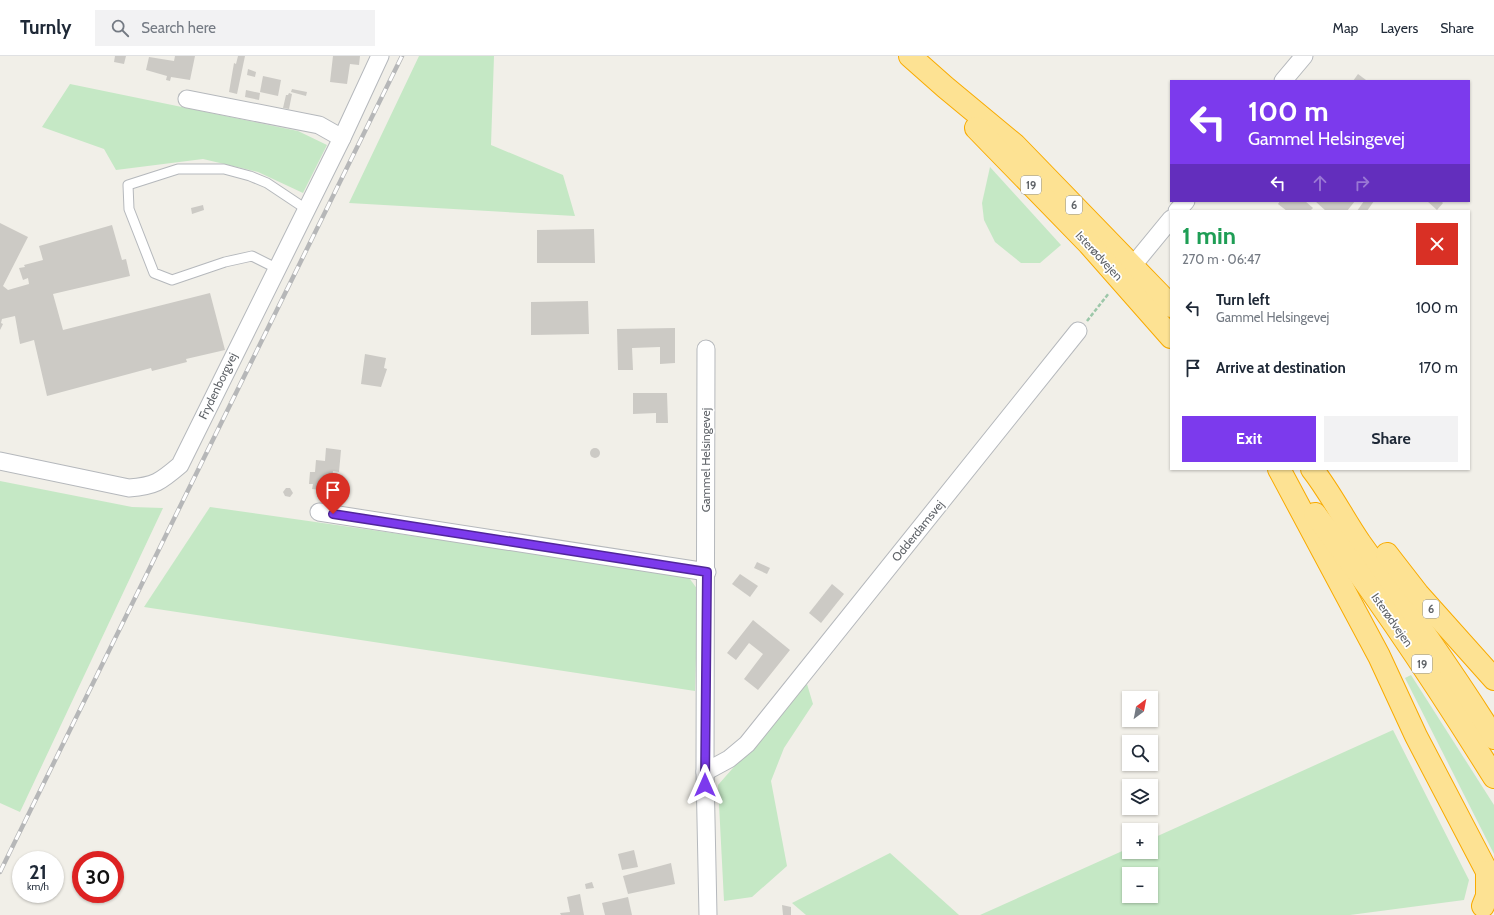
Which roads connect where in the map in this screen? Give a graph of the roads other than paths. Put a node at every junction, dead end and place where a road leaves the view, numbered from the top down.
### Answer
1 (380, 56) edge
2 (910, 56) edge
3 (932, 56) edge
4 (1304, 56) edge
5 (1284, 80) edge
6 (945, 87) junction
7 (187, 99) dead end
8 (342, 138) junction
9 (1015, 145) junction
10 (1185, 202) edge
11 (306, 209) junction
12 (1178, 210) edge
13 (1170, 220) edge
14 (276, 268) junction
15 (1127, 272) junction
16 (1170, 305) edge
17 (1078, 330) road end
18 (1170, 336) edge
19 (706, 349) dead end
20 (0, 461) edge
21 (1281, 470) edge
22 (1281, 470) edge
23 (1318, 477) edge
24 (319, 512) dead end
25 (707, 572) junction
26 (1494, 679) edge
27 (1494, 738) edge
28 (705, 772) junction
29 (1494, 778) edge
30 (1490, 878) edge
31 (1483, 906) dead end
32 (708, 915) edge

1 - 8 street, Frydenborgvej
2 - 6 highway, Isterødvejen / 6
3 - 9 highway
4 - 5 street
6 - 9 highway, Isterødvejen / 6
6 - 15 highway, Isterødvejen / 19
7 - 8 street
8 - 11 street, Frydenborgvej
9 - 15 highway, Isterødvejen / 6
10 - 12 street
11 - 14 street, Frydenborgvej
11 - 14 lane
13 - 15 street
14 - 20 street, Frydenborgvej
15 - 16 highway, Isterødvejen / 6
15 - 18 highway, Isterødvejen / 19
17 - 28 street, Odderdamsvej
19 - 25 street, Gammel Helsingevej
21 - 29 highway, Isterødvejen / 19
22 - 30 highway
23 - 26 highway, 6
23 - 27 highway, Isterødvejen / 19
24 - 25 street
25 - 28 street, Gammel Helsingevej
28 - 32 street, Gammel Helsingevej
30 - 31 highway

